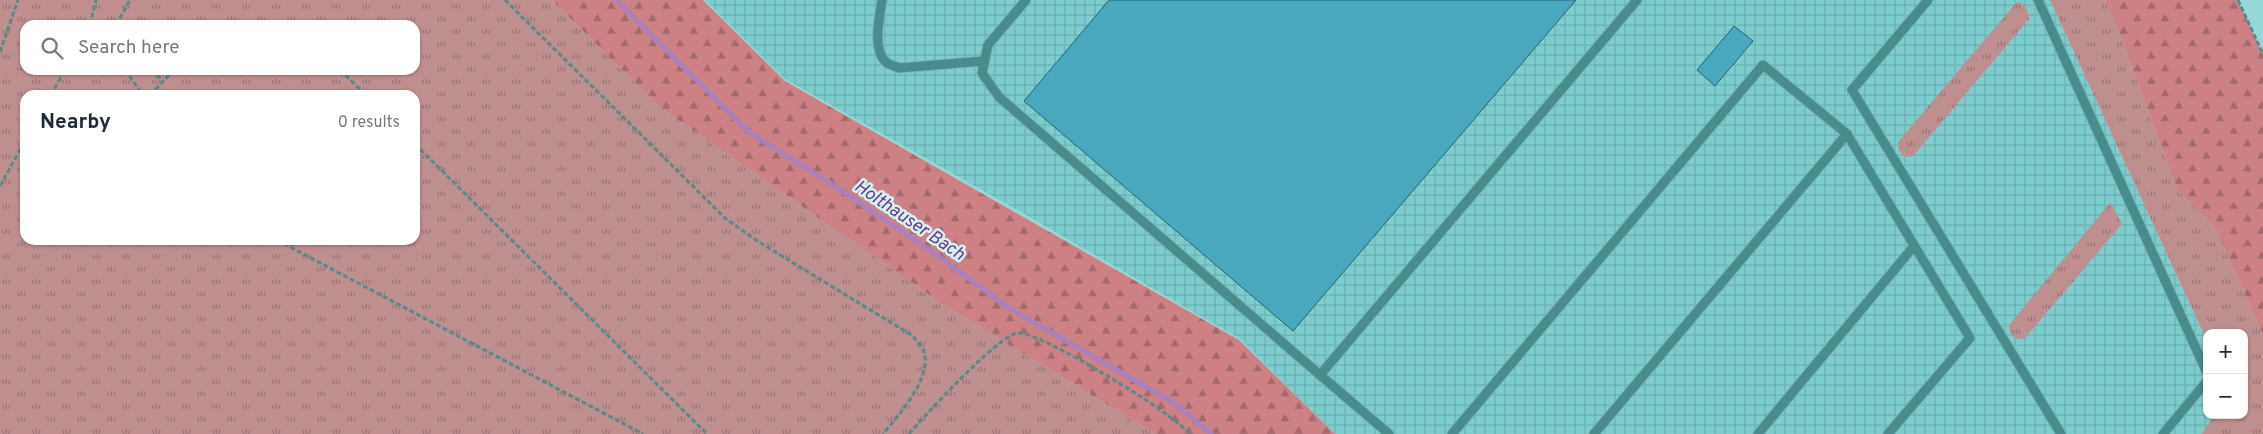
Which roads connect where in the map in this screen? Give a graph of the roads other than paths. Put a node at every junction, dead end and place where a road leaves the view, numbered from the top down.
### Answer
1 (882, 0) edge
2 (1026, 0) edge
3 (1637, 0) edge
4 (1928, 0) edge
5 (2038, 0) edge
6 (984, 61) junction
7 (1847, 134) junction
8 (1914, 246) junction
9 (2203, 365) edge
10 (1320, 375) junction
11 (2203, 386) edge
12 (1389, 434) edge
13 (1452, 434) edge
14 (1594, 434) edge
15 (1758, 434) edge
16 (1888, 434) edge
17 (2061, 434) edge
18 (2163, 434) edge

1 - 6 lane
2 - 6 lane
3 - 10 lane
4 - 17 lane
5 - 9 lane
6 - 10 lane
7 - 8 lane
7 - 13 lane
7 - 14 lane
8 - 15 lane
8 - 16 lane
10 - 12 lane
11 - 18 lane

